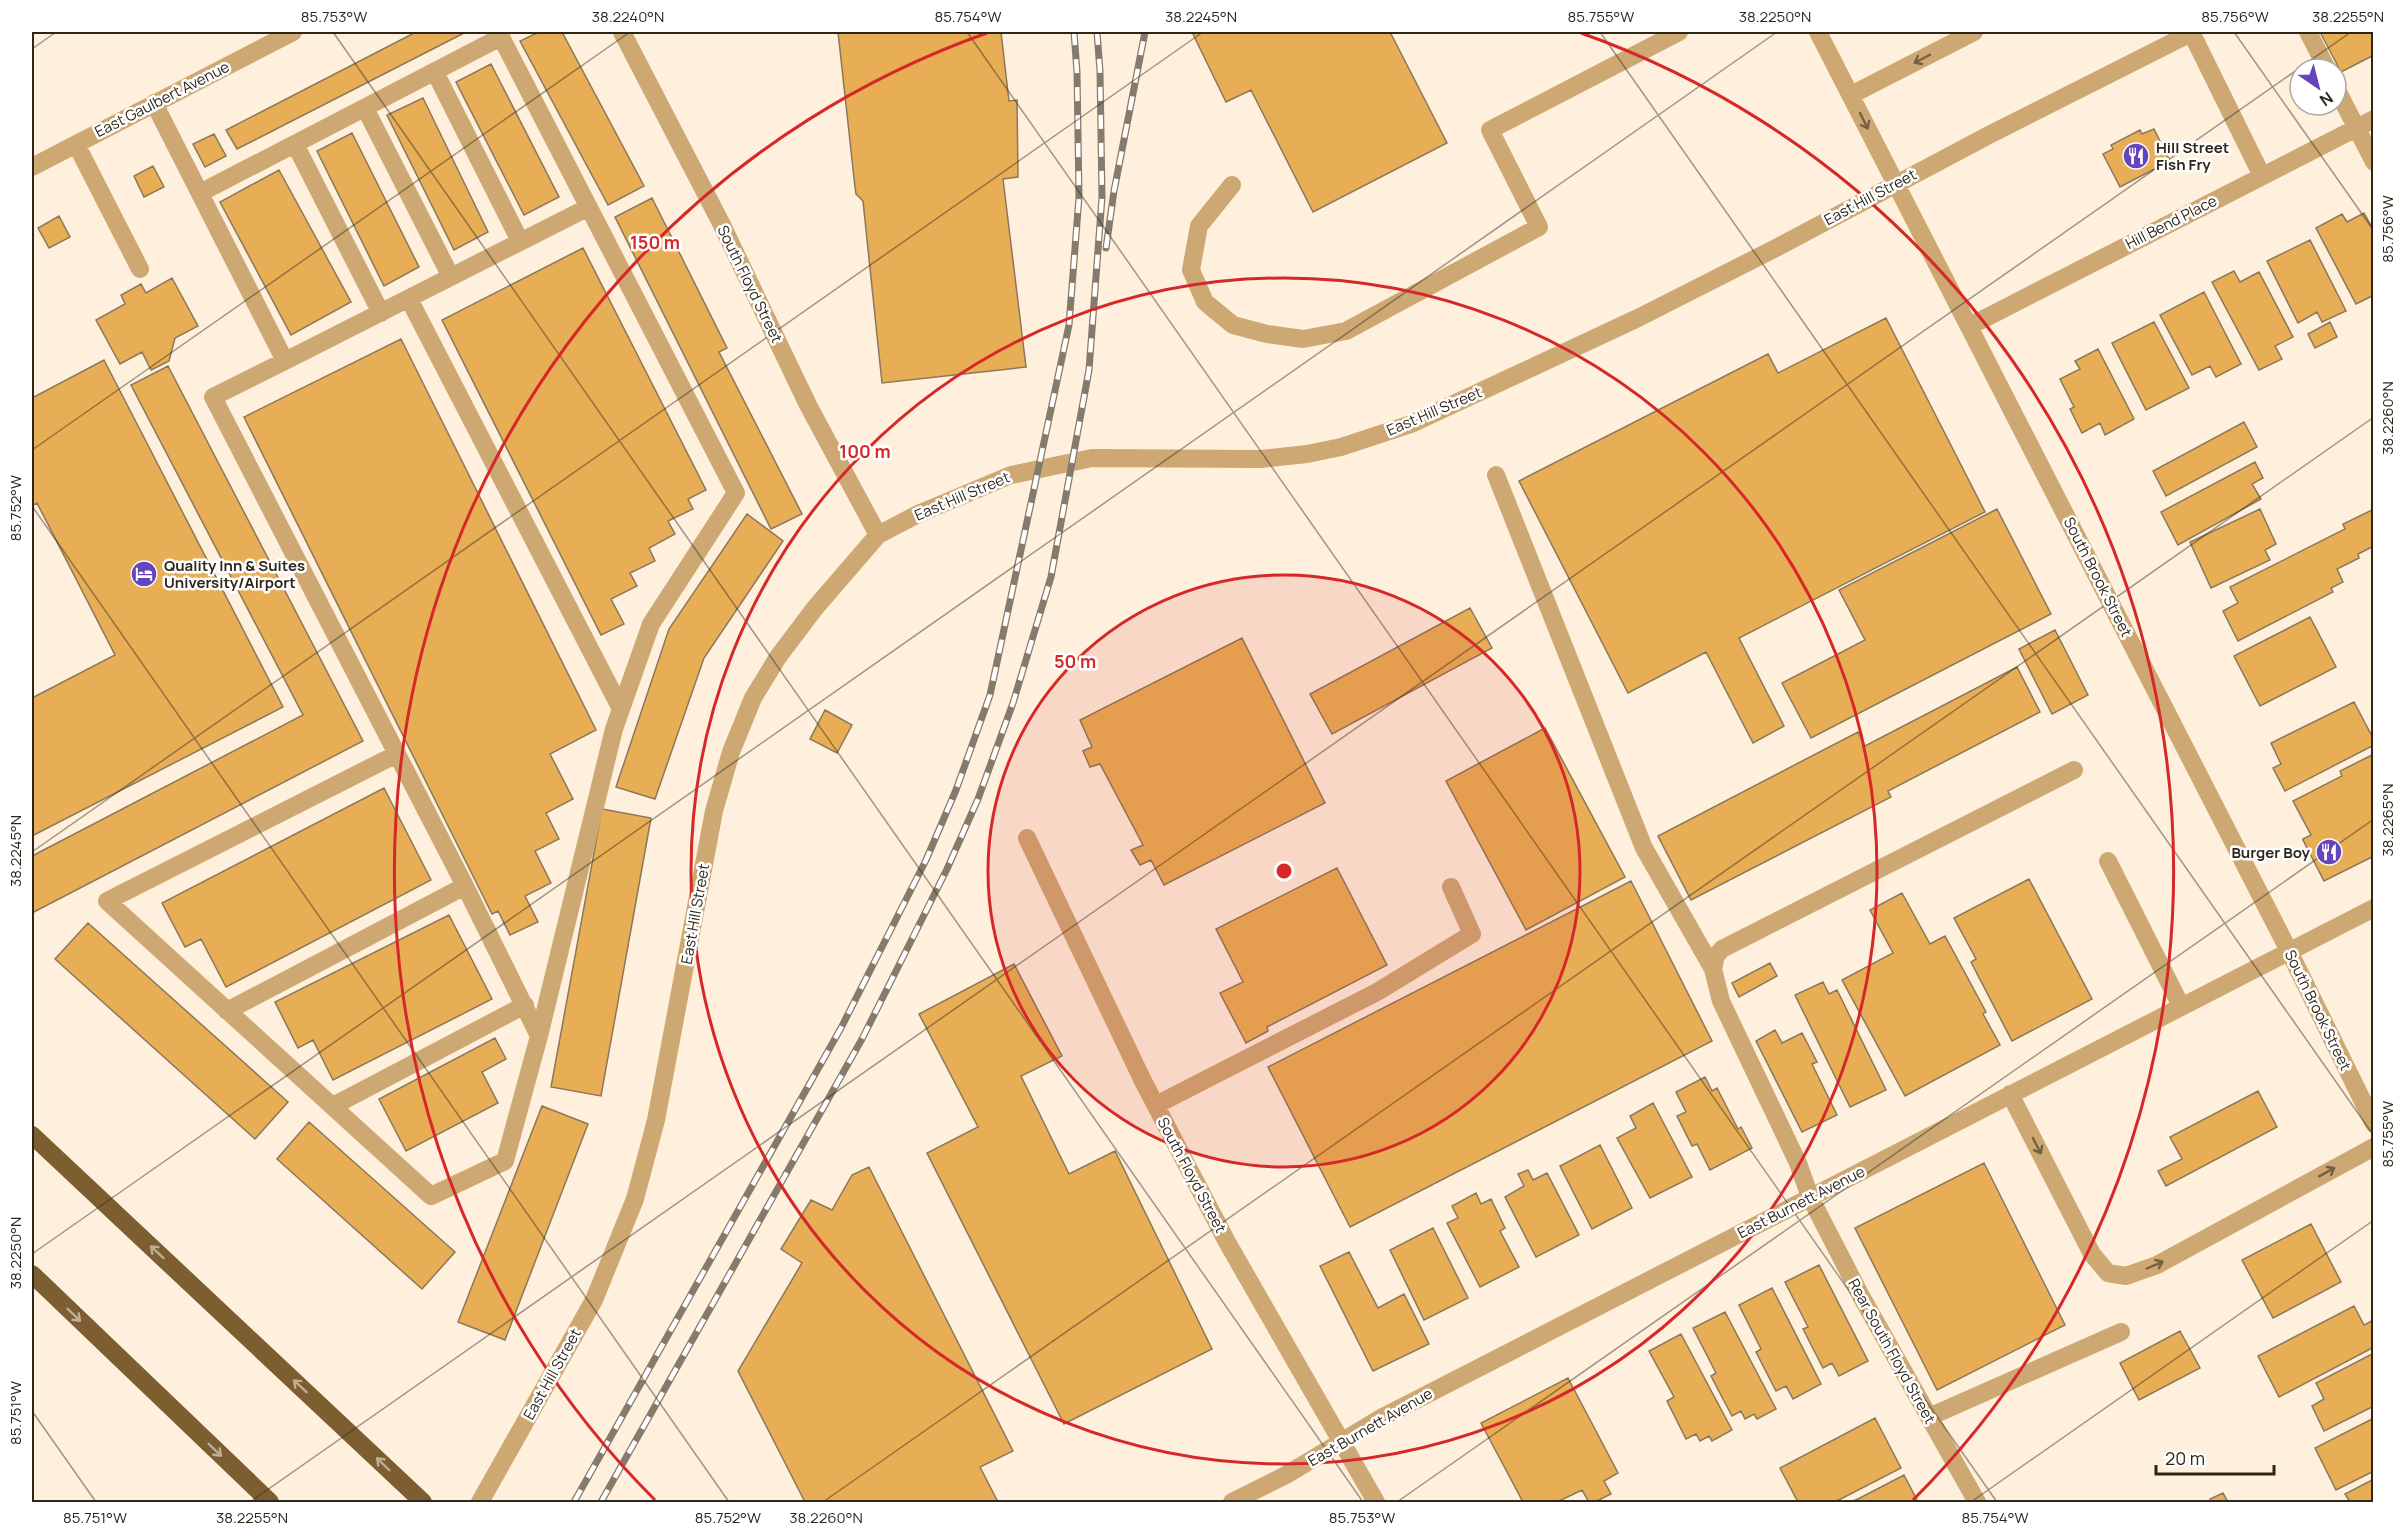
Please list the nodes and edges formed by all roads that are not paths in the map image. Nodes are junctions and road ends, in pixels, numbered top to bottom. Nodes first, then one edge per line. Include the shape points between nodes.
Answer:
1 (293, 32) edge
2 (622, 32) edge
3 (1679, 32) edge
4 (1818, 32) edge
5 (1974, 32) edge
6 (2192, 32) edge
7 (2308, 32) edge
8 (261, 39) edge
9 (2321, 57) edge
10 (435, 72) junction
11 (1851, 95) junction
12 (154, 103) junction
13 (365, 108) junction
14 (2348, 112) edge
15 (2373, 119) edge
16 (2356, 128) junction
17 (76, 144) junction
18 (295, 144) junction
19 (2373, 162) edge
20 (32, 167) edge
21 (2262, 176) junction
22 (1896, 183) junction
23 (1232, 185) dead end
24 (200, 193) junction
25 (588, 207) junction
26 (520, 242) junction
27 (140, 269) dead end
28 (451, 277) junction
29 (409, 299) junction
30 (381, 313) junction
31 (1970, 326) junction
32 (285, 361) junction
33 (1496, 475) dead end
34 (878, 536) junction
35 (621, 710) junction
36 (397, 754) junction
37 (2074, 770) dead end
38 (1027, 838) dead end
39 (2108, 861) dead end
40 (465, 886) junction
41 (1451, 887) dead end
42 (2373, 908) edge
43 (2289, 951) junction
44 (1713, 969) junction
45 (525, 1005) junction
46 (2181, 1006) junction
47 (227, 1011) junction
48 (539, 1036) junction
49 (2010, 1094) junction
50 (1156, 1105) junction
51 (333, 1106) junction
52 (2373, 1124) edge
53 (32, 1135) edge
54 (2373, 1147) edge
55 (1810, 1197) junction
56 (32, 1274) edge
57 (2121, 1332) dead end
58 (1929, 1417) junction
59 (1342, 1442) junction
60 (270, 1503) edge
61 (423, 1503) edge
62 (480, 1503) edge
63 (1232, 1503) edge
64 (1376, 1503) edge
65 (1977, 1503) edge

1 - 8 street, East Gaulbert Avenue
2 - 34 street, South Floyd Street via 721,223 808,405
3 - 23 street via 1490,130 1539,227 1346,331 1304,339 1267,334 1233,325 1205,302 1191,270 1199,226
4 - 11 street, South Brook Street
5 -> 11 street
6 - 21 street
6 - 22 street, East Hill Street
7 - 9 street
8 - 12 street, East Gaulbert Avenue
10 - 13 street
10 - 25 street via 501,37
10 - 26 street
11 -> 22 street, South Brook Street
12 - 17 street, East Gaulbert Avenue
12 - 24 street
13 - 18 street
13 - 28 street
14 - 16 street
15 - 16 street, Hill Bend Place
16 - 19 street
16 - 21 street, Hill Bend Place
17 - 20 street, East Gaulbert Avenue
17 - 27 street
18 - 24 street
18 - 30 street
21 - 31 street, Hill Bend Place
22 - 31 street, South Brook Street
22 - 34 street, East Hill Street via 1638,318 1411,424 1307,454 1260,459 1092,458 1011,475 918,514
24 - 32 street
25 - 26 street
25 - 35 street via 735,492 651,624
26 - 28 street
28 - 29 street
29 - 30 street
29 - 35 street
30 - 32 street
31 - 43 street, South Brook Street
32 - 36 street via 213,398
33 - 44 street, Rear South Floyd Street via 1644,848
34 - 62 street, East Hill Street via 777,657 753,698 731,752 714,812 663,1088 635,1199 594,1300
35 - 48 street
36 - 40 street
36 - 47 street via 107,901
37 - 44 street via 1722,949
38 - 50 street, South Floyd Street
39 - 46 street
40 - 45 street
40 - 47 street
41 - 50 street via 1472,934 1377,992
42 - 43 street, East Burnett Avenue
43 - 46 street, East Burnett Avenue
43 - 52 street, South Brook Street
44 - 55 street, Rear South Floyd Street via 1721,1001 1798,1163
45 - 48 street
45 - 51 street
46 - 49 street, East Burnett Avenue
47 - 51 street
48 - 51 street via 505,1161 431,1196
49 -> 54 street via 2092,1254 2108,1273 2126,1276 2157,1265
49 - 55 street, East Burnett Avenue
50 - 59 street, South Floyd Street via 1227,1242
61 -> 53 highway
55 - 58 street, Rear South Floyd Street
55 - 59 street, East Burnett Avenue via 1381,1418
56 -> 60 highway
57 - 58 street
58 - 65 street, Rear South Floyd Street
59 - 63 street, East Burnett Avenue
59 - 64 street, South Floyd Street

